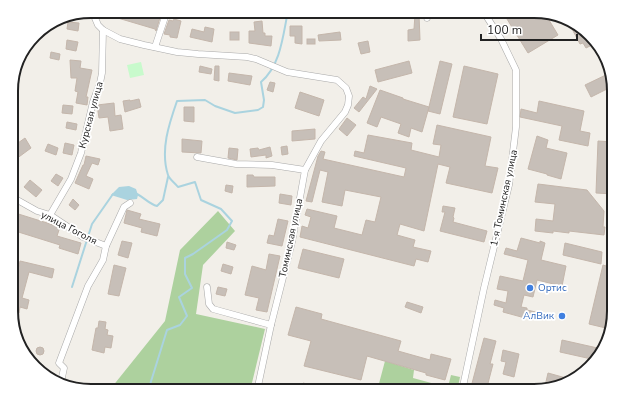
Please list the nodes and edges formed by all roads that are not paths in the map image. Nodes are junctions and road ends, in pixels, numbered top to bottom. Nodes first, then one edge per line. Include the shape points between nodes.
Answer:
1 (95, 18) edge
2 (165, 18) edge
3 (488, 18) edge
4 (103, 30) junction
5 (155, 47) junction
6 (197, 158) dead end
7 (305, 170) junction
8 (18, 200) edge
9 (130, 203) dead end
10 (50, 215) junction
11 (106, 246) junction
12 (206, 287) dead end
13 (271, 325) junction
14 (62, 377) edge
15 (258, 384) edge
16 (463, 384) edge

1 - 4 street
2 - 5 street
3 - 16 street, 1-я Томинская улица via 516,70 516,127 507,191
4 - 5 street via 120,39
4 - 10 street, Курская улица via 102,73 81,153 71,179
5 - 7 street, Томинская улица via 198,54 247,57 287,72 337,80 346,88 349,96 348,105 321,141
6 - 7 street
7 - 13 street, Томинская улица via 292,242
8 - 10 street, улица Гоголя
9 - 11 street via 124,207
10 - 11 street, улица Гоголя via 83,237
11 - 14 street via 103,260 88,286 60,363 64,368
12 - 13 street via 209,304 213,309
13 - 15 street, Томинская улица

